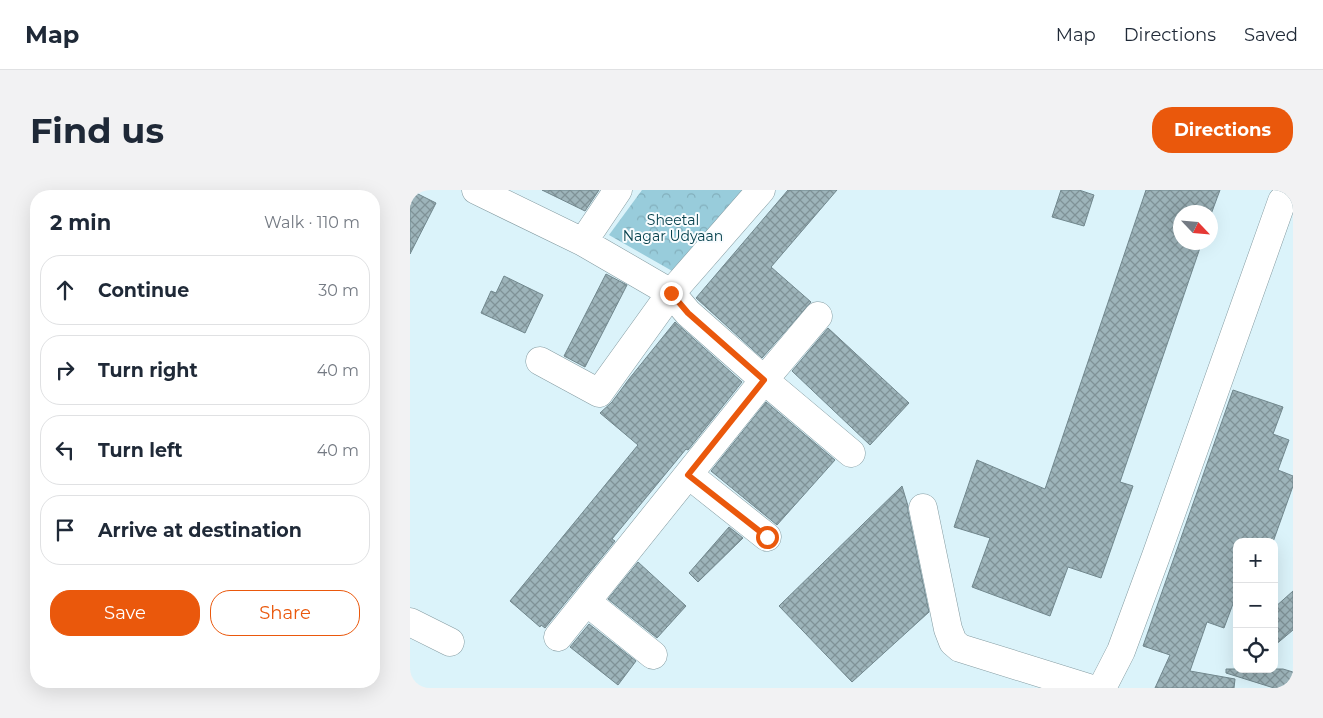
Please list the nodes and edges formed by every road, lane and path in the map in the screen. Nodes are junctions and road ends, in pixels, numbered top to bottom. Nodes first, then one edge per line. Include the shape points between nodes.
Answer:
1 (476, 190) edge
2 (618, 190) edge
3 (761, 190) edge
4 (1282, 201) dead end
5 (583, 242) junction
6 (671, 293) junction
7 (818, 316) dead end
8 (540, 361) dead end
9 (764, 380) junction
10 (851, 452) dead end
11 (688, 475) junction
12 (923, 508) dead end
13 (767, 537) dead end
14 (587, 602) junction
15 (410, 622) edge
16 (558, 637) dead end
17 (450, 642) dead end
18 (653, 655) dead end
19 (1089, 688) edge
20 (1102, 688) edge

1 - 5 street
2 - 5 street
3 - 6 street
4 - 20 street via 1150,573 1121,651
5 - 6 street
6 - 8 street via 598,394
6 - 9 street via 688,313
7 - 9 street
9 - 10 street
9 - 11 street
11 - 13 street
11 - 14 street
12 - 19 street via 953,642 960,648
14 - 16 street
14 - 18 street
15 - 17 street

